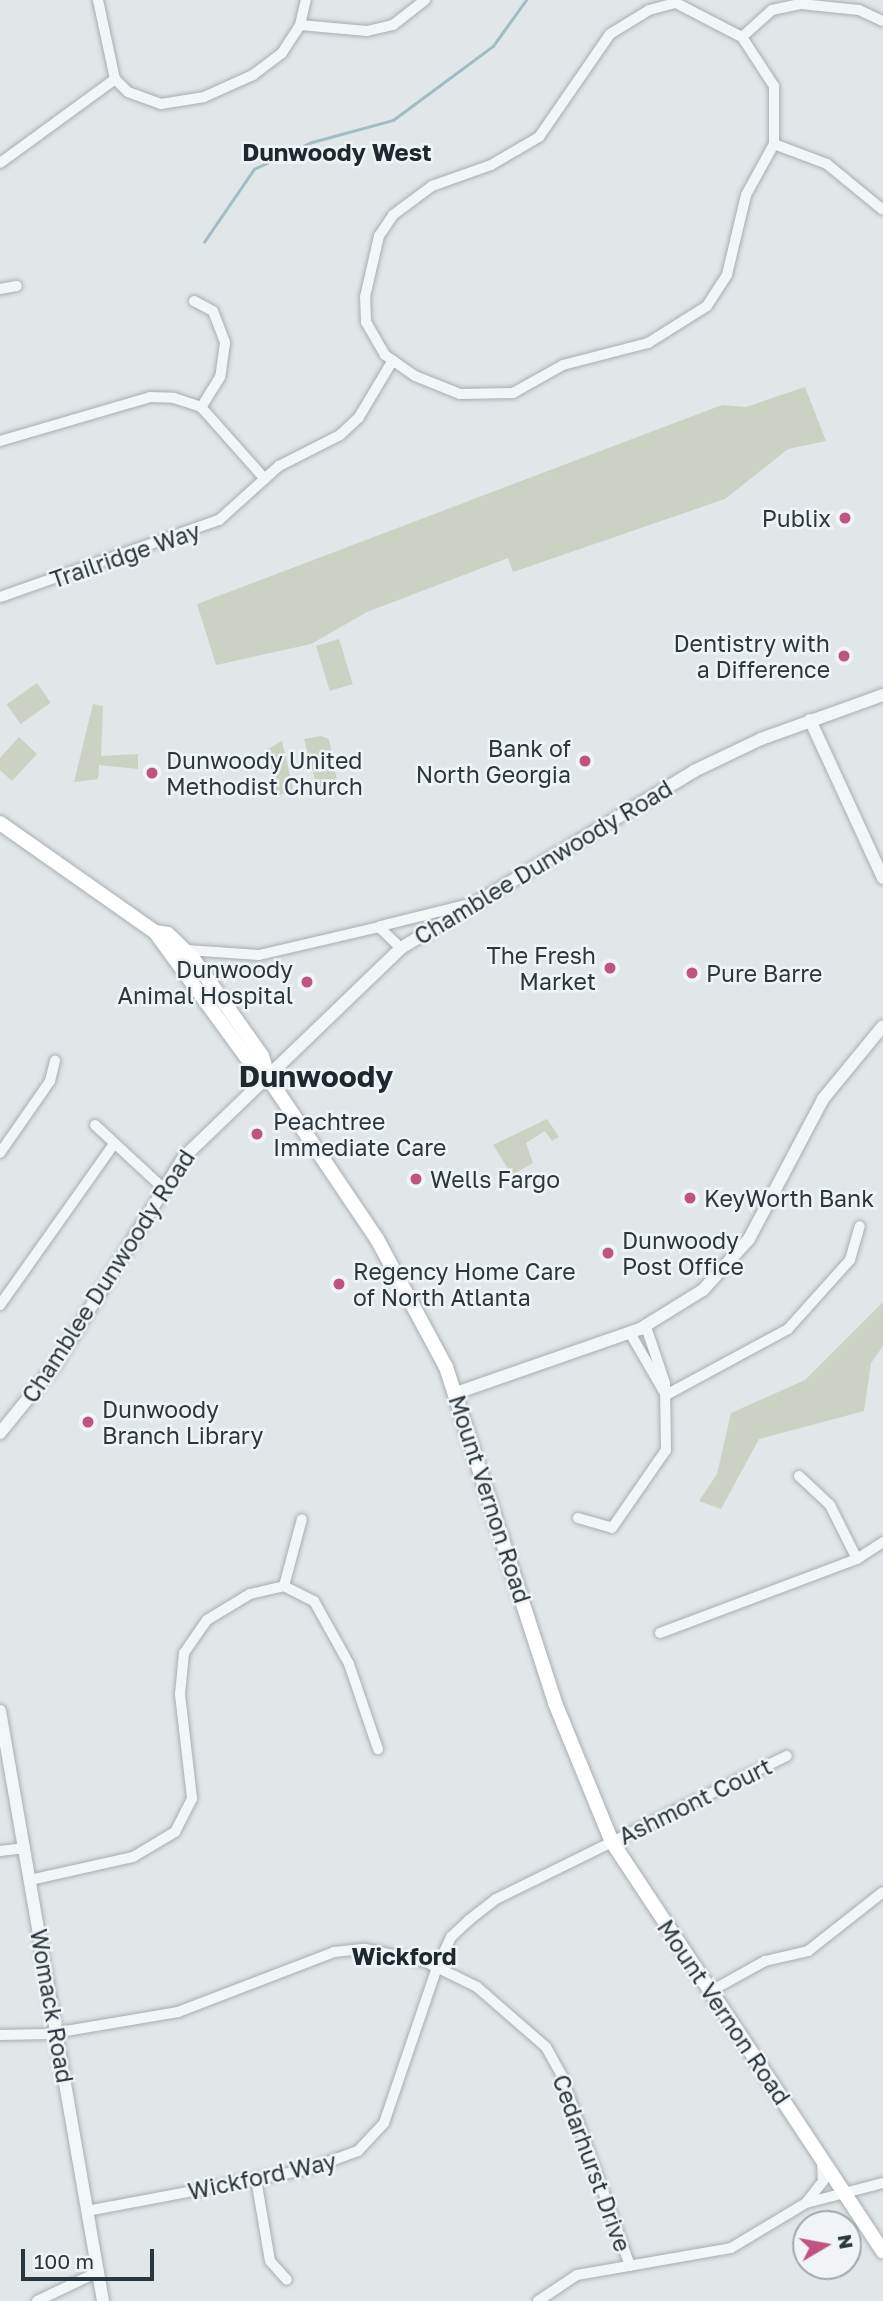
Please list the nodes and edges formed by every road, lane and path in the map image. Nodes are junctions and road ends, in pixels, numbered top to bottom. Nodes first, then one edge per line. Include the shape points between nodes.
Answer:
1 (99, 0) edge
2 (306, 0) edge
3 (425, 0) edge
4 (676, 1) edge
5 (883, 21) edge
6 (300, 25) junction
7 (742, 37) junction
8 (116, 79) junction
9 (774, 144) junction
10 (0, 163) edge
11 (883, 209) edge
12 (17, 286) dead end
13 (0, 289) edge
14 (194, 301) dead end
15 (393, 360) junction
16 (201, 408) junction
17 (0, 441) edge
18 (265, 479) junction
19 (0, 597) edge
20 (883, 695) edge
21 (810, 720) junction
22 (0, 823) edge
23 (883, 878) edge
24 (466, 905) junction
25 (379, 927) junction
26 (155, 932) junction
27 (401, 948) junction
28 (186, 950) junction
29 (215, 956) junction
30 (207, 977) junction
31 (883, 1026) edge
32 (55, 1061) dead end
33 (269, 1079) junction
34 (95, 1125) dead end
35 (112, 1147) junction
36 (0, 1153) edge
37 (162, 1187) junction
38 (860, 1226) dead end
39 (0, 1305) edge
40 (646, 1327) junction
41 (630, 1333) junction
42 (456, 1394) junction
43 (666, 1395) junction
44 (15, 1414) junction
45 (0, 1420) edge
46 (0, 1433) edge
47 (799, 1476) dead end
48 (578, 1518) dead end
49 (302, 1519) dead end
50 (883, 1542) edge
51 (857, 1559) junction
52 (284, 1586) junction
53 (660, 1633) dead end
54 (0, 1711) edge
55 (378, 1749) dead end
56 (788, 1756) dead end
57 (608, 1844) junction
58 (24, 1848) junction
59 (0, 1851) edge
60 (30, 1880) junction
61 (883, 1892) edge
62 (437, 1967) junction
63 (711, 1991) junction
64 (58, 2032) junction
65 (0, 2035) edge
66 (822, 2161) junction
67 (256, 2179) junction
68 (883, 2183) edge
69 (846, 2195) junction
70 (806, 2203) junction
71 (87, 2211) junction
72 (883, 2251) edge
73 (630, 2266) junction
74 (98, 2272) junction
75 (287, 2280) dead end
76 (37, 2301) edge
77 (103, 2301) edge
78 (538, 2301) edge

1 - 8 street
2 - 6 street
3 - 6 street via 393,25 367,31
4 - 7 street
4 - 15 street via 649,10 610,34 539,138 491,165 432,187 393,215 379,236 365,297 366,322
5 - 7 street via 859,10 801,5 772,10
6 - 8 street via 282,53 253,75 204,97 177,104 144,101
7 - 9 street via 774,86
8 - 10 street
9 - 11 street via 827,164
9 - 15 street via 746,195 727,275 707,306 672,331 563,365 513,393 488,397 442,388
12 - 13 street
14 - 16 street via 213,311 225,343 220,377
15 - 18 street, Trailridge Way via 340,435
16 - 17 street via 150,397
16 - 18 street
18 - 19 street, Trailridge Way via 238,507 198,531
20 - 21 street, Chamblee Dunwoody Road
21 - 23 street
21 - 24 street, Chamblee Dunwoody Road via 694,771
22 - 26 main road, Mount Vernon Road
24 - 25 street
24 - 27 street, Chamblee Dunwoody Road
25 - 27 street
25 - 29 street via 270,953
26 - 28 main road via 168,934
26 - 33 main road, Mount Vernon Road via 254,1068
27 - 33 street, Chamblee Dunwoody Road
28 - 29 street
28 - 30 main road
29 - 30 street
30 - 33 main road via 262,1056
31 - 40 street via 823,1099 738,1253 703,1290
32 - 36 street via 50,1081
33 - 37 street, Chamblee Dunwoody Road via 202,1135
33 - 42 main road, Mount Vernon Road via 401,1279
34 - 35 street
35 - 37 street
35 - 39 street
37 - 44 street, Chamblee Dunwoody Road via 85,1320
38 - 43 street via 850,1259 788,1329
40 - 41 street
40 - 43 street
41 - 42 street
41 - 43 street
42 - 57 main road, Mount Vernon Road via 555,1703
43 - 48 street via 666,1450 630,1510 612,1528
44 - 45 street
44 - 46 street, Chamblee Dunwoody Road
47 - 51 street via 830,1505
49 - 52 street
50 - 51 street
51 - 53 street
52 - 55 street via 314,1601 327,1620
52 - 60 street via 229,1605 207,1620 184,1653 180,1694 192,1798 175,1832 133,1857
54 - 58 street, Womack Road
56 - 57 street, Ashmont Court
57 - 62 street, Wickford Way via 496,1899 451,1937
57 - 63 main road, Mount Vernon Road
58 - 59 street
58 - 60 street, Womack Road
60 - 64 street, Womack Road
61 - 63 street via 817,1946 765,1961
62 - 64 street, Cedarhurst Drive via 383,1951 334,1952 178,2012
62 - 67 street, Wickford Way via 384,2123 338,2161
62 - 73 street, Cedarhurst Drive via 513,2013 546,2048 561,2074
63 - 66 main road, Mount Vernon Road
64 - 65 street, Cedarhurst Drive
64 - 71 street, Womack Road
66 - 69 main road, Mount Vernon Road
66 - 70 street via 823,2181
67 - 71 street, Wickford Way
67 - 75 street via 270,2261
68 - 69 street
69 - 70 street
69 - 72 main road, Mount Vernon Road
70 - 73 street via 732,2248
71 - 74 street, Womack Road
73 - 78 street via 577,2274
74 - 76 street
74 - 77 street, Womack Road

